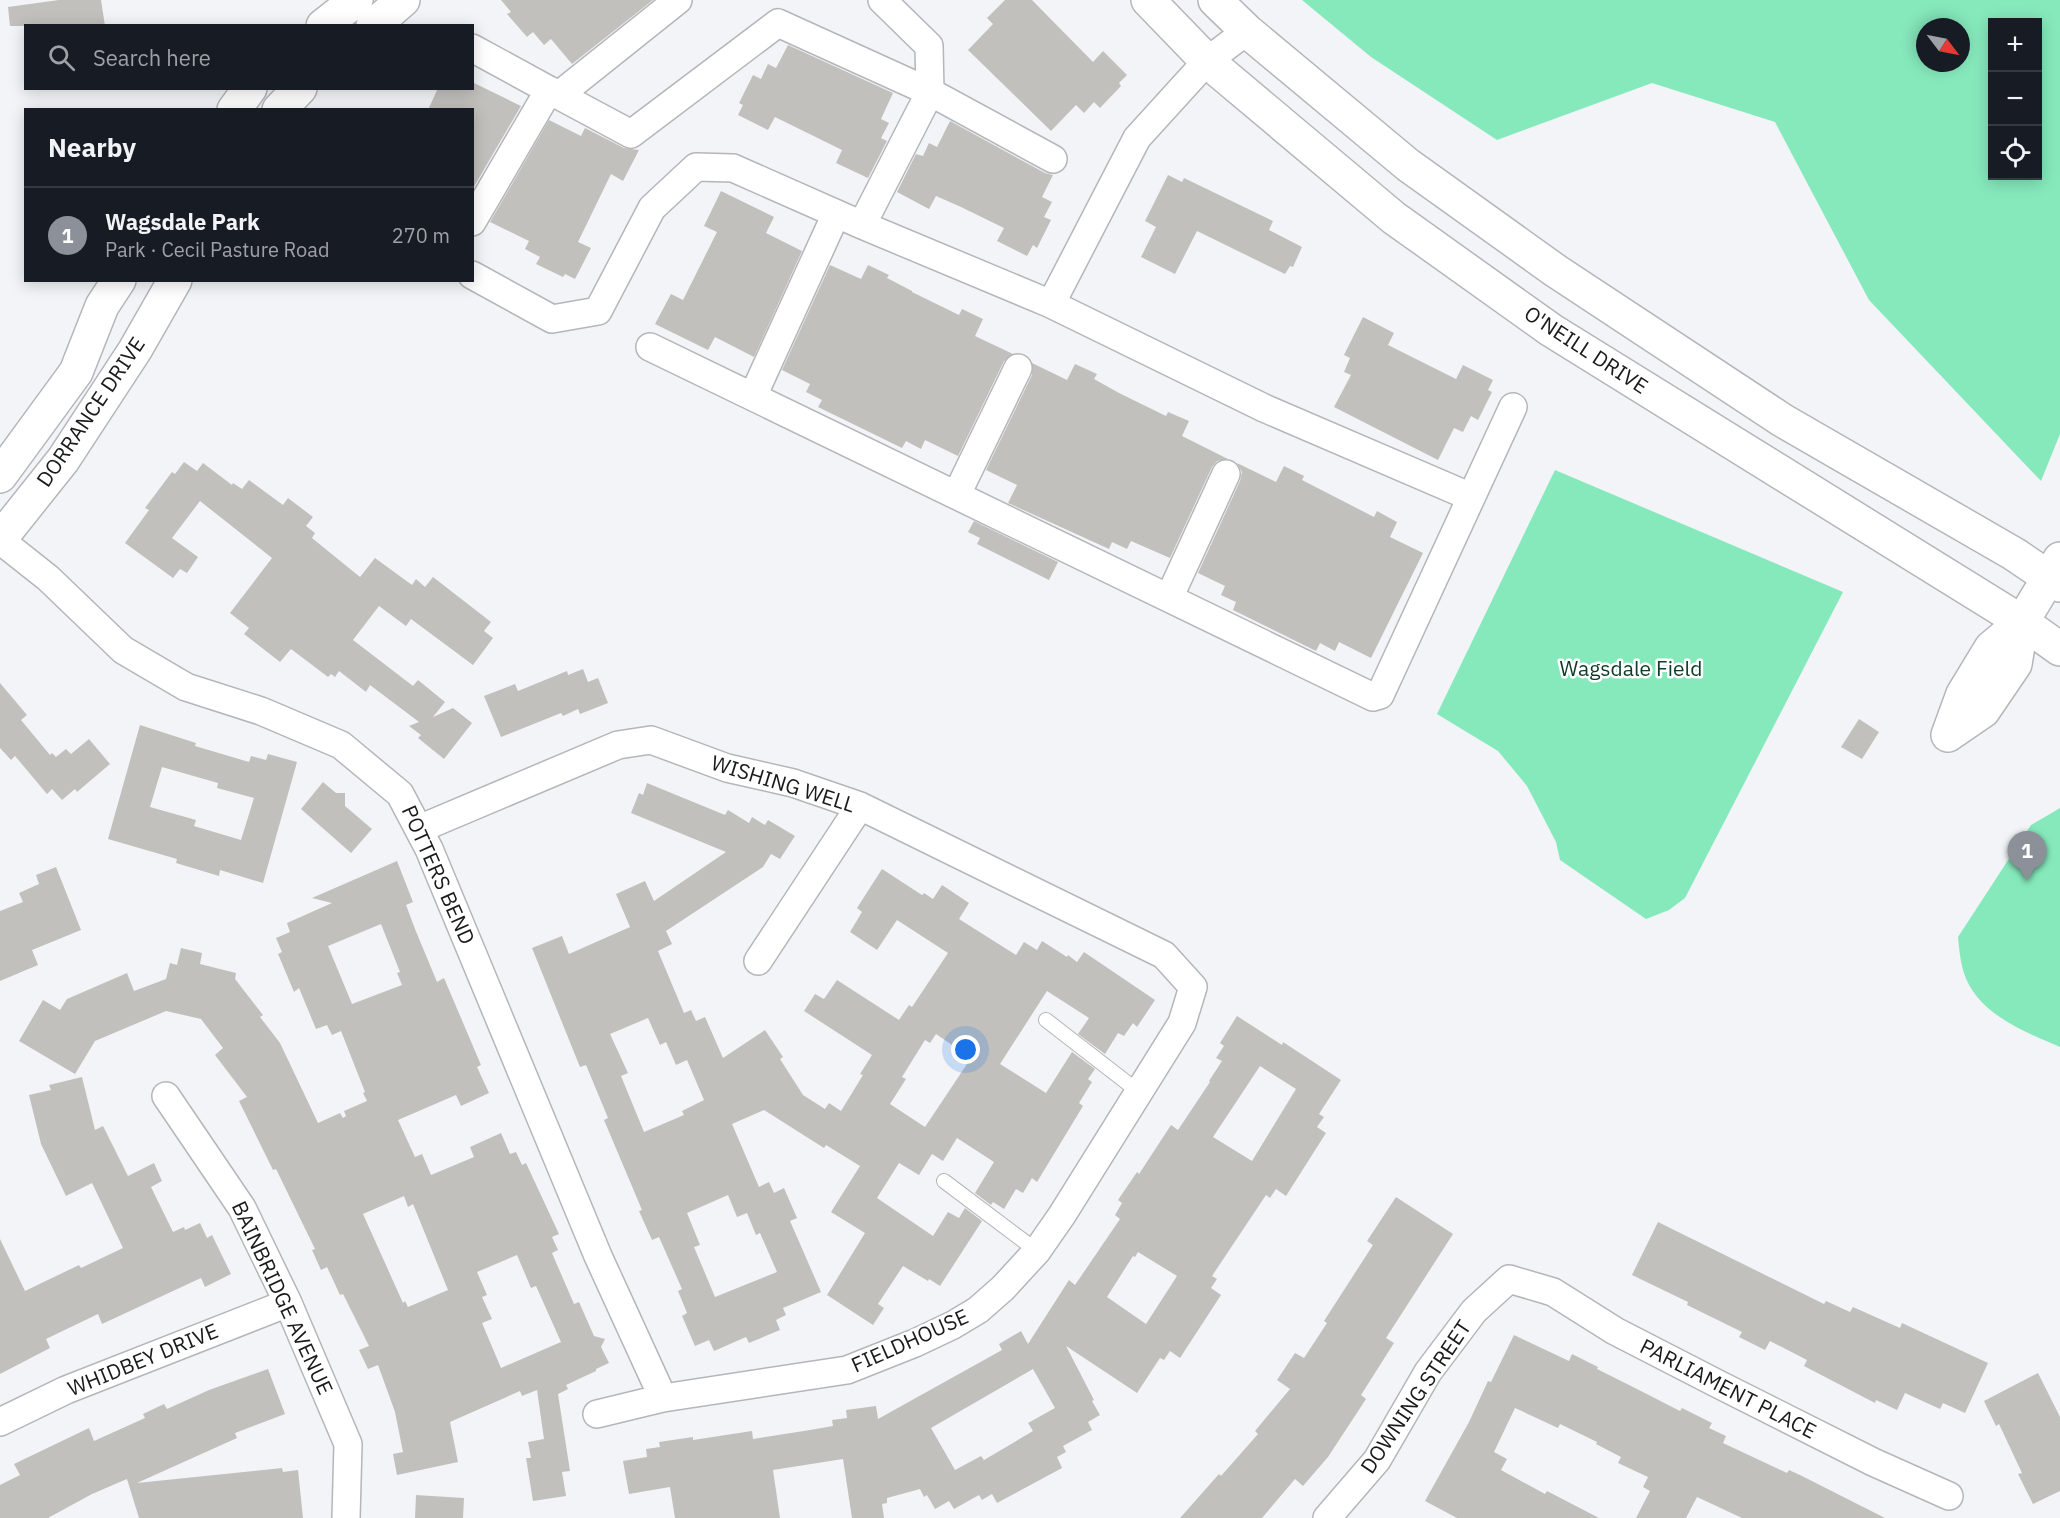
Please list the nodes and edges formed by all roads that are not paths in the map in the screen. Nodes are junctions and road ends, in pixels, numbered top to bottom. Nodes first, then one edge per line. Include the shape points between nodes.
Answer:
1 (356, 0) edge
2 (403, 0) edge
3 (678, 0) edge
4 (882, 0) edge
5 (1148, 0) edge
6 (1215, 0) edge
7 (326, 24) edge
8 (375, 24) edge
9 (1247, 31) junction
10 (474, 49) edge
11 (1207, 61) junction
12 (249, 90) edge
13 (298, 90) edge
14 (930, 92) junction
15 (554, 93) junction
16 (235, 108) edge
17 (281, 108) edge
18 (1053, 159) dead end
19 (836, 214) junction
20 (474, 219) edge
21 (862, 225) junction
22 (474, 276) edge
23 (118, 282) edge
24 (174, 282) edge
25 (1051, 304) junction
26 (650, 347) dead end
27 (1018, 368) dead end
28 (753, 396) junction
29 (1513, 407) dead end
30 (1226, 474) dead end
31 (0, 476) edge
32 (957, 494) junction
33 (1471, 497) junction
34 (0, 540) edge
35 (2056, 574) edge
36 (1169, 598) junction
37 (2022, 621) junction
38 (2060, 649) edge
39 (860, 807) junction
40 (419, 829) junction
41 (758, 961) dead end
42 (1193, 987) joint
43 (1046, 1020) dead end
44 (1140, 1092) junction
45 (166, 1096) dead end
46 (944, 1181) dead end
47 (1037, 1251) junction
48 (1509, 1279) joint
49 (288, 1303) junction
50 (663, 1398) junction
51 (597, 1414) dead end
52 (0, 1422) edge
53 (1949, 1496) dead end
54 (1342, 1513) edge
55 (346, 1518) edge

1 - 7 main road
2 - 8 main road
3 - 15 street
4 - 14 street via 929,46
5 - 11 main road, O'NEILL DRIVE
6 - 9 main road
9 - 11 street
9 - 35 main road via 1408,165 1556,271 1782,420 2014,554
10 - 15 street
11 - 25 street via 1137,138
11 - 37 main road, O'NEILL DRIVE via 1394,218 1551,330
12 - 16 main road
13 - 17 main road
14 - 15 street via 778,23 631,134
14 - 18 street
14 - 21 street
15 - 20 street
19 - 21 street
19 - 22 street via 733,168 696,167 652,208 598,311 552,319
19 - 28 street
21 - 25 street
23 - 31 main road, DORRANCE DRIVE via 102,306 76,372
24 - 34 main road, DORRANCE DRIVE via 63,460
25 - 33 street via 1264,408
26 - 28 street
27 - 32 street
28 - 32 street
29 - 33 street
30 - 36 street
32 - 36 street
33 - 36 street via 1377,697
34 - 40 street, POTTERS BEND via 48,578 123,650 186,687 261,711 341,745 400,794
35 - 37 main road
37 - 38 main road, O'NEILL DRIVE
39 - 40 street, WISHING WELL via 793,783 727,768 651,740 618,745
39 - 41 street
39 - 42 street, WISHING WELL via 1164,955
40 - 50 street, POTTERS BEND via 598,1256
42 - 44 street, FIELDHOUSE via 1182,1023
43 - 44 lane
44 - 47 street, FIELDHOUSE
45 - 49 street, BAINBRIDGE AVENUE via 243,1208
46 - 47 lane
47 - 50 street, FIELDHOUSE via 978,1310 877,1360 836,1372
48 - 53 street, PARLIAMENT PLACE via 1553,1292 1615,1331
48 - 54 street, DOWNING STREET via 1474,1311 1428,1372
49 - 52 street, WHIDBEY DRIVE via 66,1390
49 - 55 street, BAINBRIDGE AVENUE via 348,1444
50 - 51 street, FIELDHOUSE

